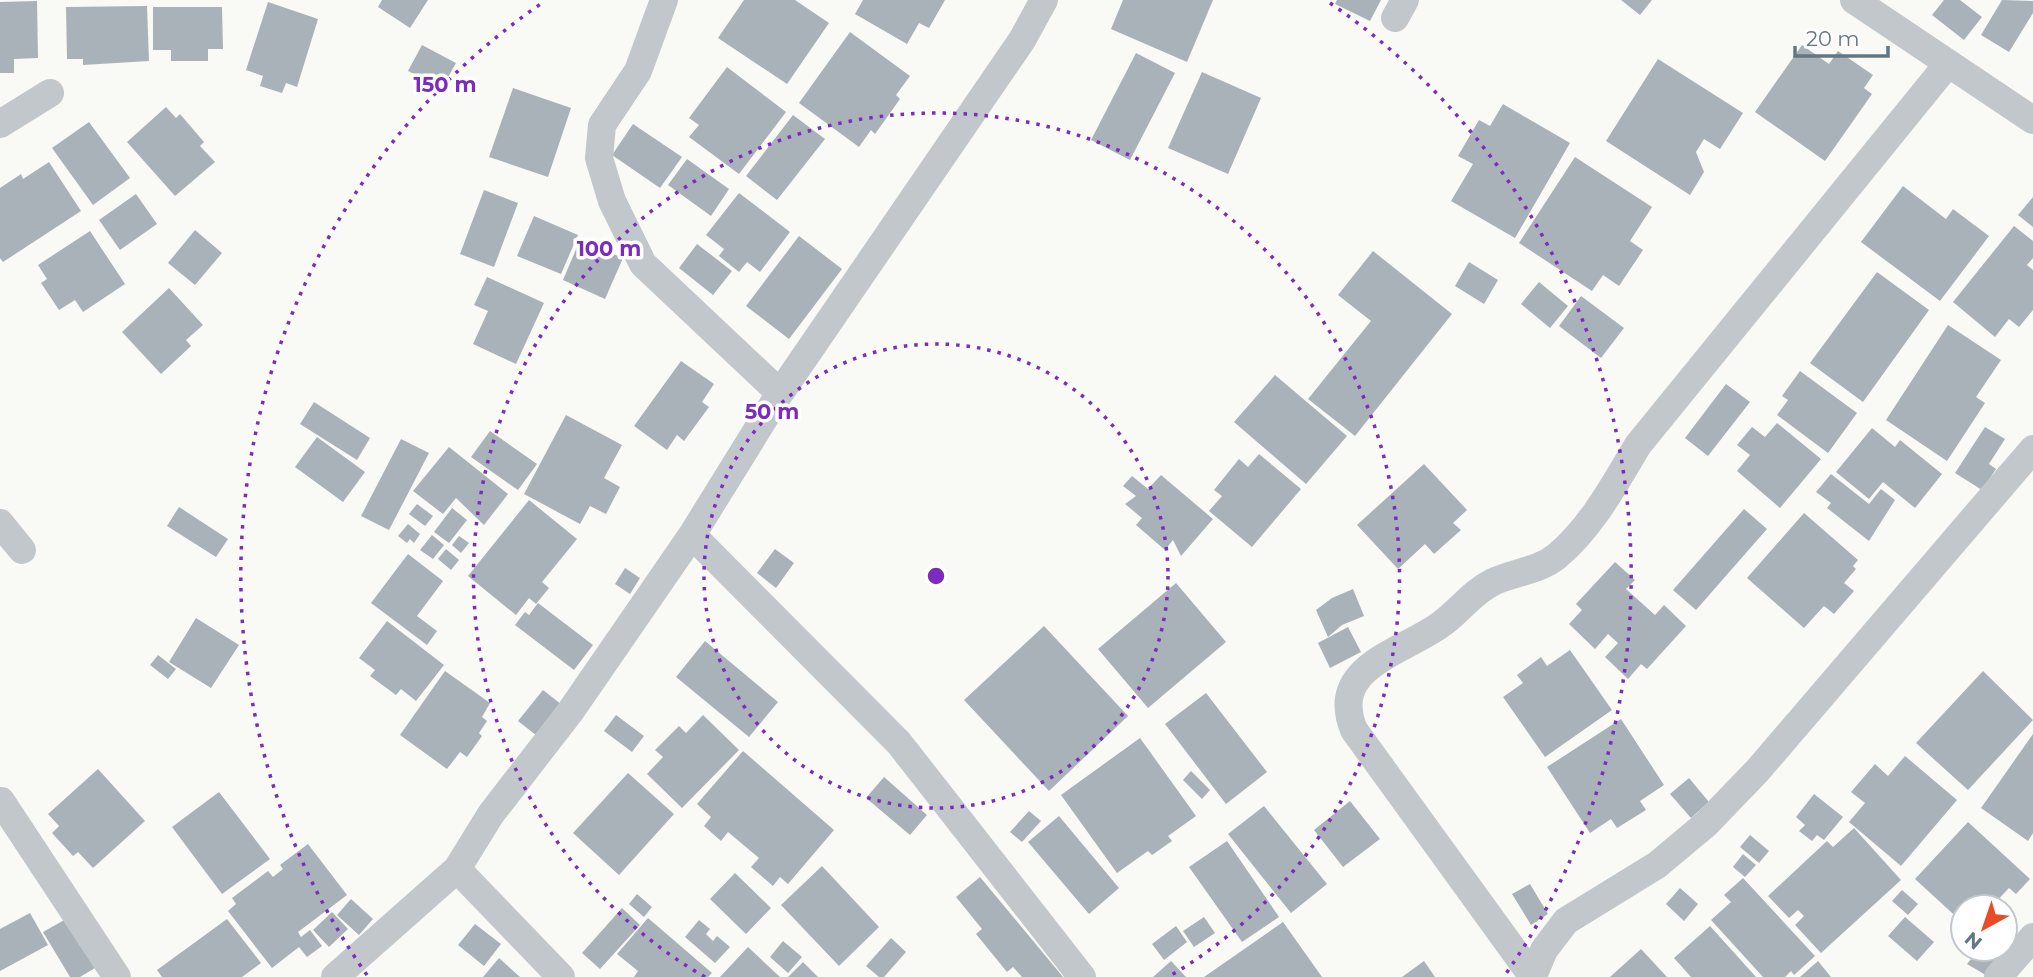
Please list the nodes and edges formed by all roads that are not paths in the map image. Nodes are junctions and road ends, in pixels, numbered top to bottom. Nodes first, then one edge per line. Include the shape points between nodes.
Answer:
1 (664, 0) edge
2 (1044, 0) edge
3 (1854, 0) edge
4 (1947, 65) junction
5 (50, 93) dead end
6 (2033, 120) edge
7 (0, 124) edge
8 (780, 393) junction
9 (2033, 449) edge
10 (0, 523) edge
11 (692, 535) junction
12 (22, 550) dead end
13 (1, 801) edge
14 (457, 869) junction
15 (2033, 937) edge
16 (114, 976) edge
17 (1533, 976) edge
18 (335, 977) edge
19 (561, 977) edge
20 (1082, 977) edge
21 (1998, 977) edge

1 - 8 street via 638,71 601,125 602,169 626,234 643,264
2 - 8 street via 1022,40
3 - 4 street
4 - 6 street
4 - 17 street via 1638,445 1600,508 1557,556 1474,592 1442,625 1373,664 1355,680 1347,698 1354,730
5 - 7 street
8 - 11 street
9 - 17 street via 1758,770 1706,824 1657,865 1566,921 1544,950
10 - 12 street
11 - 14 street via 570,712 491,814
11 - 20 street via 899,743
13 - 16 street
14 - 18 street
14 - 19 street
15 - 21 street

